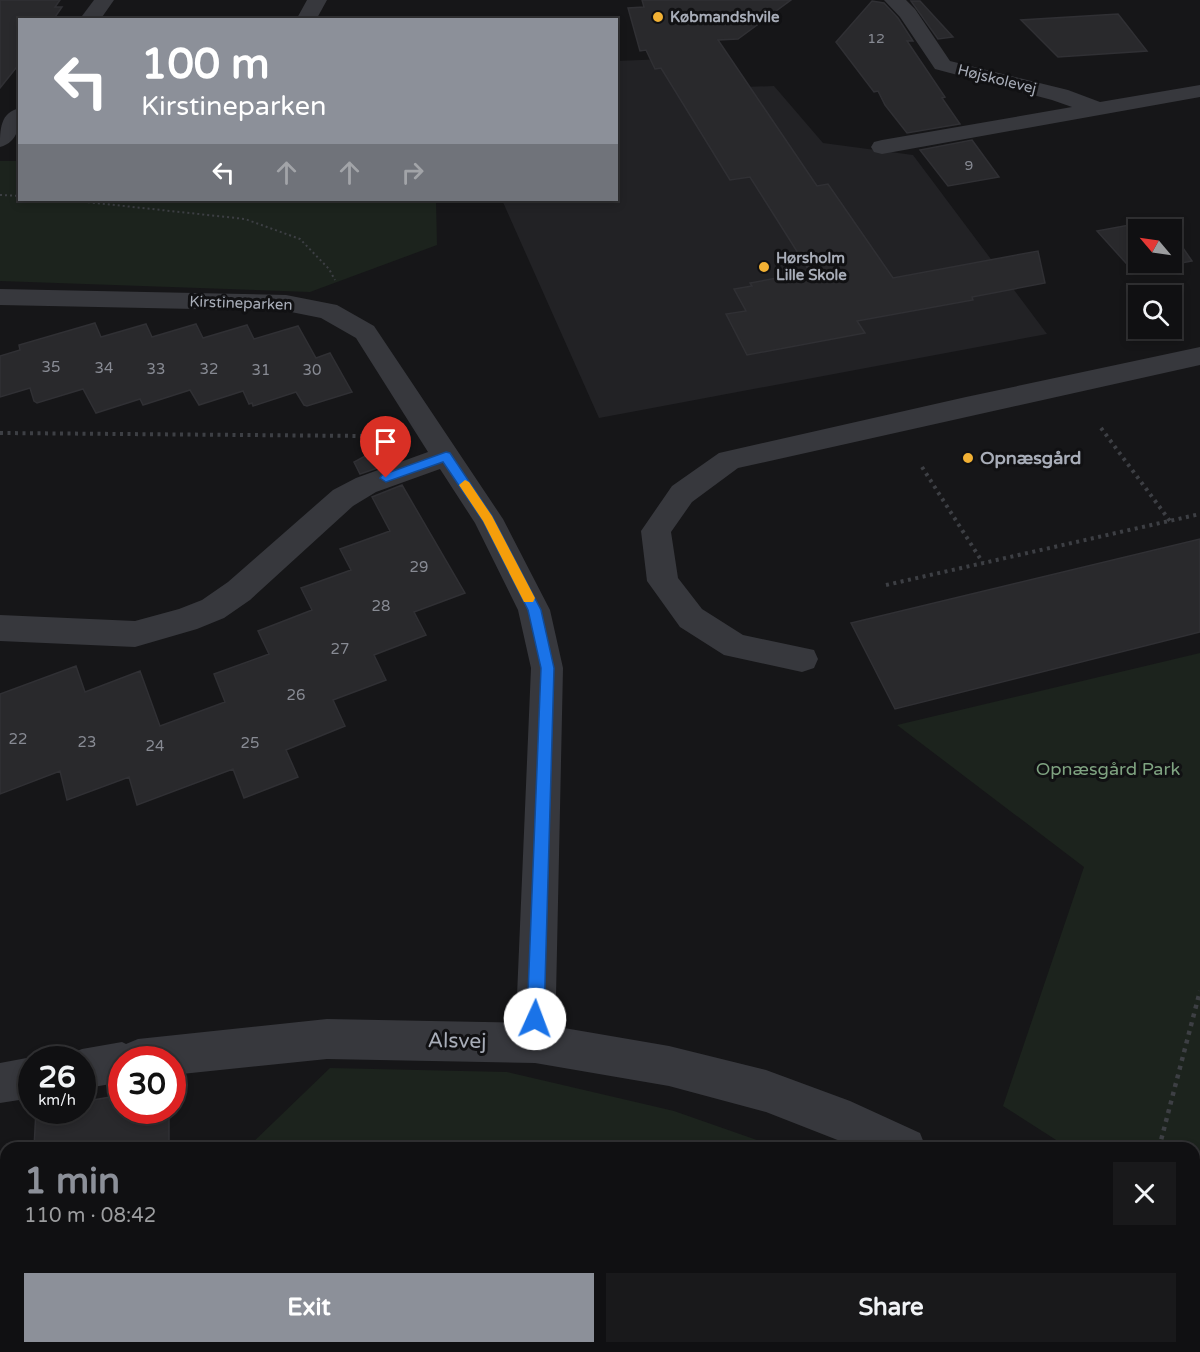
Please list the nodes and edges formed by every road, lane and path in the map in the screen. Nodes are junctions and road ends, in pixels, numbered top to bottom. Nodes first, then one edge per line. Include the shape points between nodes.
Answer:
1 (104, 0) edge
2 (317, 0) edge
3 (894, 0) edge
4 (90, 18) edge
5 (307, 18) edge
6 (1200, 91) edge
7 (1096, 108) junction
8 (18, 117) edge
9 (0, 140) edge
10 (882, 147) dead end
11 (0, 195) edge
12 (18, 196) edge
13 (77, 201) edge
14 (0, 297) edge
15 (365, 333) junction
16 (1200, 356) edge
17 (1101, 428) dead end
18 (0, 433) edge
19 (364, 436) dead end
20 (446, 456) junction
21 (922, 466) dead end
22 (1200, 514) edge
23 (1170, 520) junction
24 (983, 563) junction
25 (886, 585) dead end
26 (0, 628) edge
27 (802, 659) dead end
28 (1200, 991) edge
29 (534, 1043) junction
30 (186, 1054) edge
31 (18, 1080) edge
32 (0, 1083) edge
33 (892, 1142) edge
34 (1161, 1142) edge

1 - 4 street
2 - 5 street
3 - 7 street, Højskolevej via 908,13 942,65
6 - 7 street, Højskolevej
7 - 10 street, Højskolevej
8 - 9 street
11 - 12 path
13 - 15 path via 246,219 300,238 329,269
14 - 15 street, Kirstineparken via 286,303 328,311
15 - 20 street, Kirstineparken
16 - 27 street via 729,460 682,494 656,531 663,581 691,618 735,646
17 - 23 path
18 - 19 path
20 - 26 street via 366,485 343,498 239,591 213,609 186,620 135,634
20 - 29 street, Kirstineparken via 488,519 534,610 547,668
21 - 24 path
22 - 23 path
23 - 24 path
24 - 25 path
28 - 34 path
29 - 30 street, Alsvej via 327,1039
29 - 33 street, Alsvej via 669,1065 766,1091
31 - 32 street

